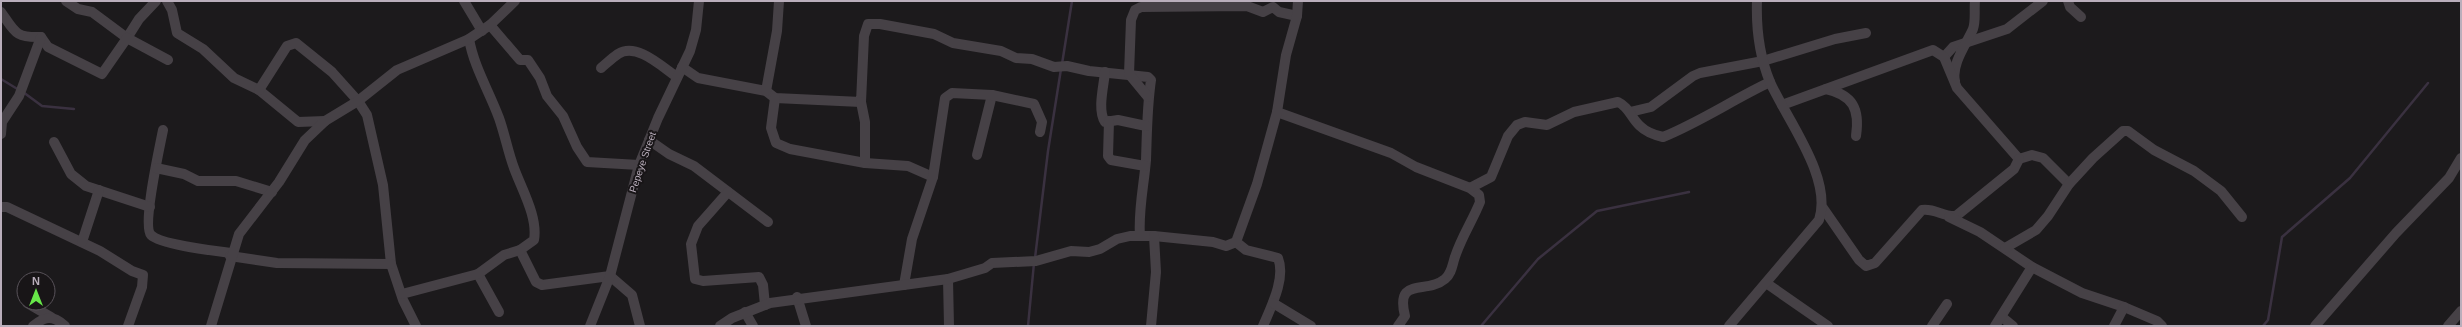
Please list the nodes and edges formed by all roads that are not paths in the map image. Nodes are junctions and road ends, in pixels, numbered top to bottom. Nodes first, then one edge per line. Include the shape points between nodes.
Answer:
1 (66, 1) edge
2 (156, 1) edge
3 (167, 1) edge
4 (464, 1) edge
5 (515, 1) edge
6 (699, 1) edge
7 (779, 1) edge
8 (1298, 1) edge
9 (1757, 1) edge
10 (1975, 1) edge
11 (2043, 1) edge
12 (2068, 1) edge
13 (1, 12) edge
14 (1297, 16) junction
15 (2081, 17) dead end
16 (486, 28) junction
17 (1866, 33) dead end
18 (41, 37) junction
19 (127, 38) junction
20 (469, 39) junction
21 (1964, 42) junction
22 (1944, 57) junction
23 (168, 60) dead end
24 (1763, 61) junction
25 (682, 67) junction
26 (601, 68) dead end
27 (1105, 72) junction
28 (1129, 74) junction
29 (677, 77) junction
30 (1770, 82) junction
31 (1957, 88) junction
32 (1826, 89) junction
33 (259, 90) junction
34 (766, 91) junction
35 (992, 96) junction
36 (1148, 97) junction
37 (775, 98) junction
38 (358, 101) junction
39 (860, 102) junction
40 (1782, 106) junction
41 (1277, 112) junction
42 (1630, 112) junction
43 (325, 121) junction
44 (1109, 121) junction
45 (1146, 126) junction
46 (163, 130) dead end
47 (1040, 132) dead end
48 (1, 134) edge
49 (1856, 136) dead end
50 (649, 140) junction
51 (54, 142) dead end
52 (977, 156) dead end
53 (2461, 158) edge
54 (2019, 159) junction
55 (865, 163) junction
56 (640, 165) junction
57 (1145, 166) junction
58 (156, 168) junction
59 (933, 177) junction
60 (2069, 184) junction
61 (1470, 188) junction
62 (99, 190) junction
63 (272, 192) junction
64 (728, 192) junction
65 (1, 207) edge
66 (150, 207) junction
67 (1823, 208) junction
68 (1949, 217) junction
69 (2242, 217) dead end
70 (1819, 220) junction
71 (768, 222) dead end
72 (1834, 224) junction
73 (1140, 236) junction
74 (1154, 236) junction
75 (82, 242) junction
76 (1236, 242) junction
77 (2005, 248) junction
78 (520, 250) junction
79 (231, 255) junction
80 (391, 264) junction
81 (2032, 268) junction
82 (478, 274) junction
83 (610, 276) junction
84 (948, 279) junction
85 (1766, 283) junction
86 (904, 284) junction
87 (402, 294) junction
88 (797, 298) junction
89 (1272, 303) junction
90 (1947, 304) dead end
91 (765, 305) junction
92 (2124, 307) junction
93 (41, 311) edge
94 (2461, 311) edge
95 (499, 312) dead end
96 (745, 312) junction
97 (51, 317) junction
98 (2002, 317) junction
99 (33, 326) edge
100 (65, 326) edge
101 (128, 326) edge
102 (211, 326) edge
103 (416, 326) edge
104 (590, 326) edge
105 (640, 326) edge
106 (720, 326) edge
107 (753, 326) edge
108 (806, 326) edge
109 (949, 326) edge
110 (1151, 326) edge
111 (1263, 326) edge
112 (1311, 326) edge
113 (1398, 326) edge
114 (1729, 326) edge
115 (1828, 326) edge
116 (1932, 326) edge
117 (1996, 326) edge
118 (2013, 326) edge
119 (2114, 326) edge
120 (2162, 326) edge
121 (2315, 326) edge
122 (2448, 326) edge

1 - 19 street via 78,9 92,12
2 - 19 street via 139,19
3 - 33 street via 172,10 177,33 203,49 234,78
4 - 16 street
5 - 16 street
6 - 25 street, Pepeye Street via 694,37
7 - 34 street via 777,31
8 - 14 street
9 - 24 street via 1756,34
10 - 21 street via 1973,28
11 - 21 street via 2007,29
12 - 15 street via 2070,7
13 - 18 street via 14,31 24,38
14 - 28 street via 1279,12 1273,7 1263,12 1247,6 1141,7 1135,10 1131,20
14 - 41 street via 1286,55
16 - 20 street
16 - 56 street via 520,60 528,60 540,78 547,96 563,116 587,162
17 - 24 street via 1835,39
18 - 19 street via 48,47 102,74
18 - 48 street via 19,96 2,122
19 - 23 street
20 - 38 street via 397,70
20 - 78 street via 472,56 499,119 535,231 534,240
21 - 22 street via 1953,47
21 - 31 street via 1954,77
22 - 31 street
22 - 32 street via 1933,50 1925,51
24 - 30 street
24 - 42 street via 1693,76 1651,107
25 - 29 street, Pepeye Street
25 - 34 street via 698,78
26 - 29 street via 619,53 633,51 643,54
27 - 28 street
27 - 39 street via 1067,66 1054,67 1032,59 1016,58 1001,51 953,43 934,34 868,24 864,36
27 - 44 street via 1102,117 1105,122
28 - 36 street
28 - 36 street via 1150,78
29 - 50 street, Pepeye Street
30 - 40 street
30 - 42 street via 1663,137 1649,133 1639,125
31 - 54 street
32 - 40 street
32 - 49 street via 1841,92 1850,99 1858,123
33 - 38 street via 287,46 296,43 332,72
33 - 43 street via 298,122
34 - 37 street
35 - 47 street via 1034,104 1042,122
35 - 52 street
35 - 59 street via 952,93 945,98
36 - 45 street
37 - 39 street
37 - 55 street via 771,128 776,143 790,149
38 - 43 street
38 - 80 street via 367,115 383,185
39 - 55 street via 865,122
40 - 67 street via 1804,145 1816,176
41 - 61 street via 1392,153 1416,167
41 - 76 street via 1257,184
42 - 61 street via 1618,102 1574,112 1547,125 1525,122 1518,125 1508,136 1491,177
43 - 63 street via 305,140
44 - 45 street
44 - 57 street via 1108,156 1111,160
45 - 57 street
46 - 58 street
50 - 56 street, Pepeye Street
50 - 64 street via 669,154 694,166
51 - 62 street via 71,174 86,186
53 - 121 street via 2449,178 2396,233
54 - 60 street via 2032,155 2043,158
54 - 68 street via 2014,169 1965,210
55 - 59 street via 908,166
56 - 83 street, Pepeye Street
57 - 73 street via 1139,218
58 - 63 street via 184,174 198,181 236,181
58 - 66 street
59 - 86 street via 912,239
60 - 69 street via 2123,131 2128,131 2154,150 2194,171 2221,191
60 - 77 street via 2036,230
61 - 113 street via 1479,195 1480,202 1459,244 1450,274 1444,280 1428,287 1411,288 1403,298 1405,316
62 - 66 street
62 - 75 street
63 - 79 street via 239,234
64 - 71 street
64 - 91 street via 698,226 691,244 695,279 703,281 759,277 763,285
65 - 75 street via 7,207
66 - 79 street via 147,228 151,235 161,241
67 - 70 street
67 - 72 street
68 - 72 street via 1929,209 1922,210 1875,263 1866,266
68 - 77 street
70 - 72 street
70 - 85 street
73 - 74 street
73 - 84 street via 1117,239 1089,252 1071,251 1036,261 992,263
74 - 76 street via 1213,242 1226,246
74 - 110 street via 1156,272
75 - 101 street via 143,275 142,287
76 - 89 street via 1246,250 1278,258 1281,271
77 - 81 street
78 - 82 street via 504,255
78 - 83 street via 536,282 542,285
79 - 80 street via 277,263
79 - 102 street
80 - 87 street
81 - 92 street via 2082,293
81 - 98 street
82 - 87 street
82 - 95 street
83 - 104 street, Pepeye Street
83 - 105 street via 632,295
84 - 86 street
84 - 109 street
85 - 114 street
85 - 115 street
86 - 88 street
87 - 103 street via 402,300
88 - 91 street
88 - 108 street
89 - 111 street
89 - 112 street
90 - 116 street
91 - 96 street
92 - 119 street
92 - 120 street via 2157,321
93 - 97 street
94 - 122 street
96 - 106 street
96 - 107 street
97 - 99 street via 42,319
97 - 100 street
98 - 117 street
98 - 118 street

